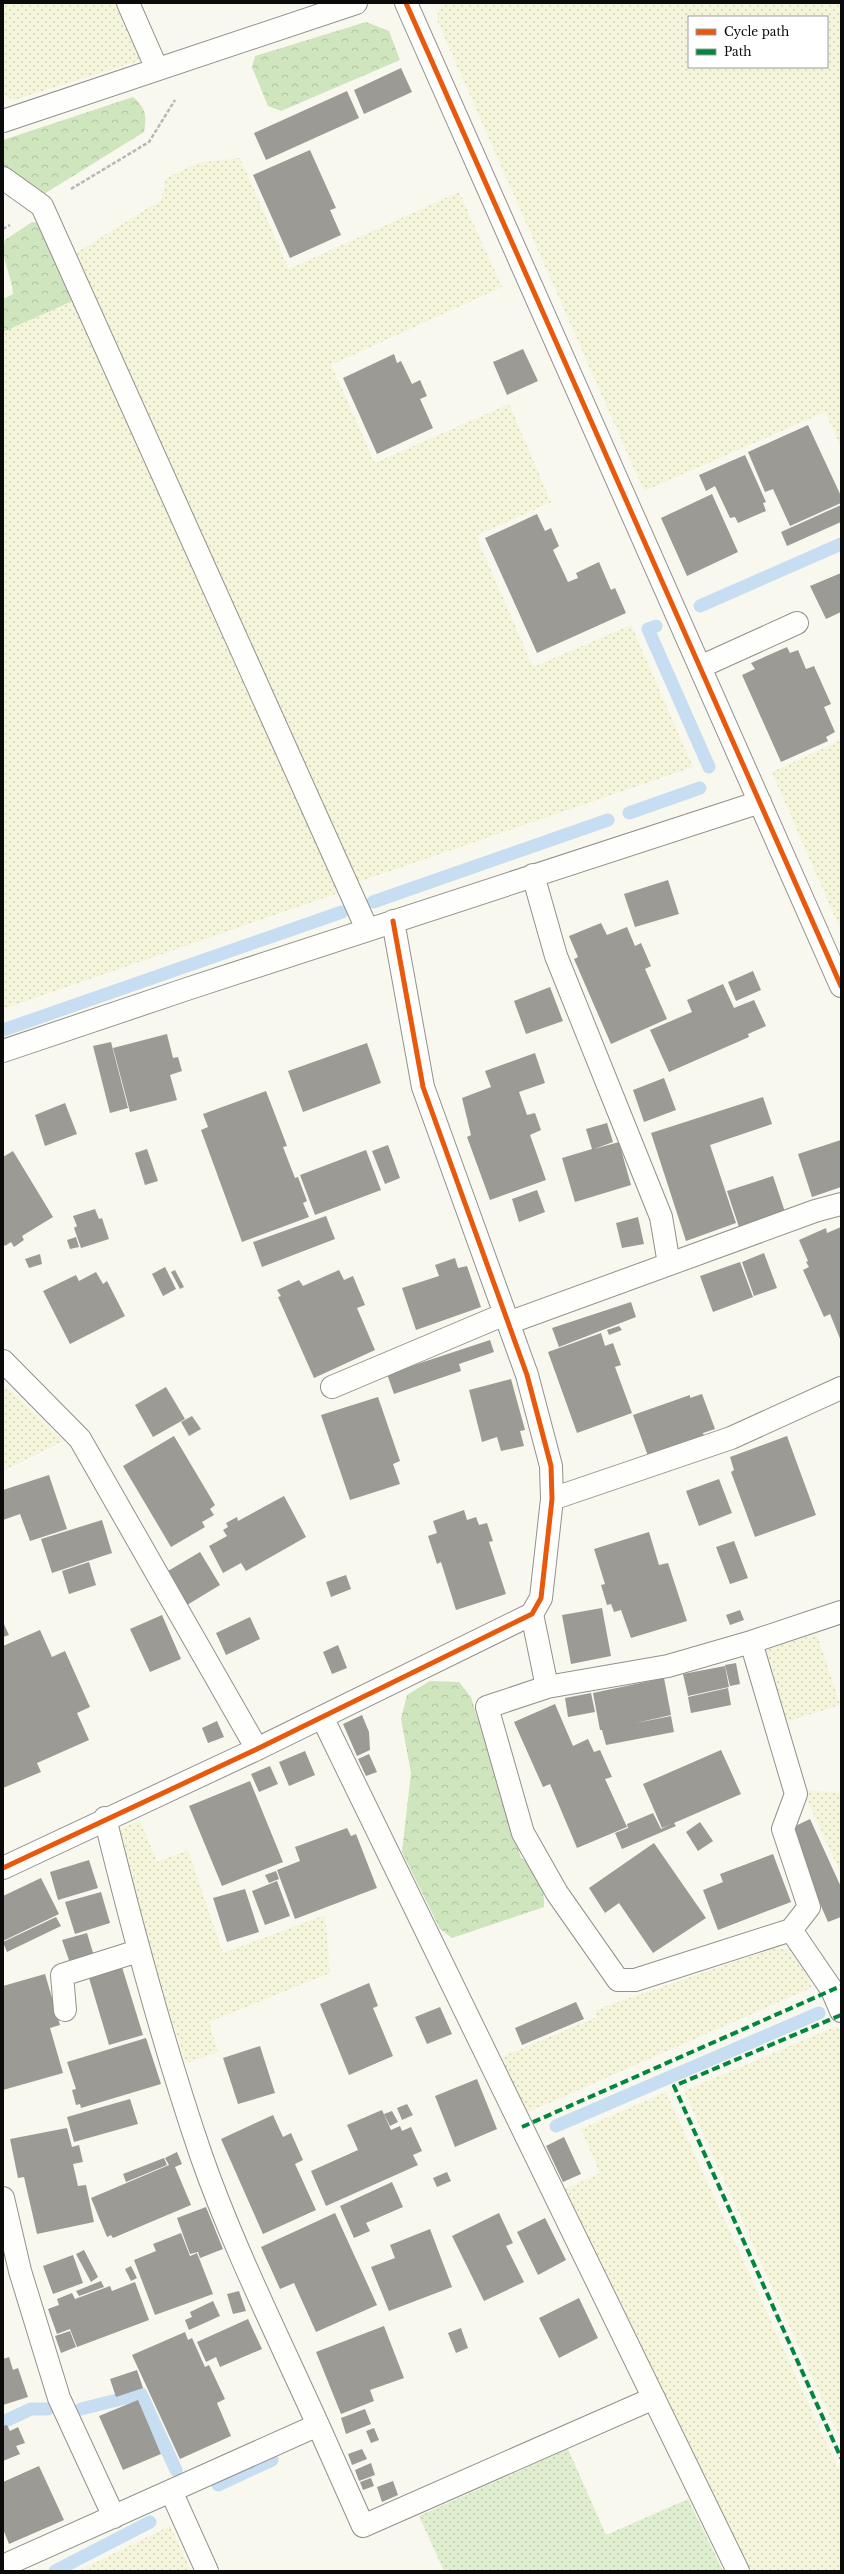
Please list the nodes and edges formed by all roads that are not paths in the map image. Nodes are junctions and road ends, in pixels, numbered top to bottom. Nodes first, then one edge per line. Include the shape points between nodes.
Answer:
1 (128, 3) edge
2 (356, 3) edge
3 (406, 3) edge
4 (158, 69) junction
5 (4, 119) edge
6 (3, 178) edge
7 (797, 623) dead end
8 (700, 667) junction
9 (760, 802) junction
10 (533, 875) junction
11 (393, 921) junction
12 (367, 929) junction
13 (841, 986) edge
14 (3, 1051) edge
15 (841, 1204) edge
16 (669, 1264) junction
17 (507, 1319) junction
18 (3, 1361) edge
19 (332, 1387) dead end
20 (841, 1388) edge
21 (552, 1499) junction
22 (841, 1612) edge
23 (532, 1614) junction
24 (751, 1642) junction
25 (547, 1687) junction
26 (322, 1717) junction
27 (257, 1749) junction
28 (105, 1818) junction
29 (3, 1868) edge
30 (791, 1930) junction
31 (138, 1951) junction
32 (65, 2010) dead end
33 (841, 2011) edge
34 (3, 2198) edge
35 (654, 2398) junction
36 (318, 2425) junction
37 (171, 2491) junction
38 (114, 2517) junction
39 (3, 2566) edge
40 (207, 2571) edge
41 (738, 2571) edge

1 - 4 street
2 - 4 street
3 - 8 street
4 - 5 street
6 - 12 street via 42,206
7 - 8 street
8 - 9 street
9 - 10 street
9 - 13 street
10 - 11 street
10 - 16 street via 556,956 661,1217
11 - 12 street
11 - 17 street via 423,1087
12 - 14 street
15 - 16 street
16 - 17 street
17 - 19 street
17 - 21 street via 527,1375 551,1466
18 - 27 street via 80,1439
20 - 21 street via 731,1438
21 - 23 street via 541,1598
22 - 24 street
23 - 25 street
23 - 26 street
24 - 25 street via 668,1666
24 - 30 street via 796,1794 783,1829 809,1907
25 - 30 street via 486,1707 523,1834 557,1893 618,1980 635,1980
26 - 27 street
26 - 35 street
27 - 28 street
28 - 29 street
28 - 31 street
30 - 33 street via 832,1990
31 - 32 street via 62,1975
31 - 36 street via 201,2155 239,2251
34 - 38 street via 20,2271 60,2398
35 - 36 street via 363,2526
35 - 41 street
36 - 37 street
37 - 38 street
37 - 40 street
38 - 39 street

